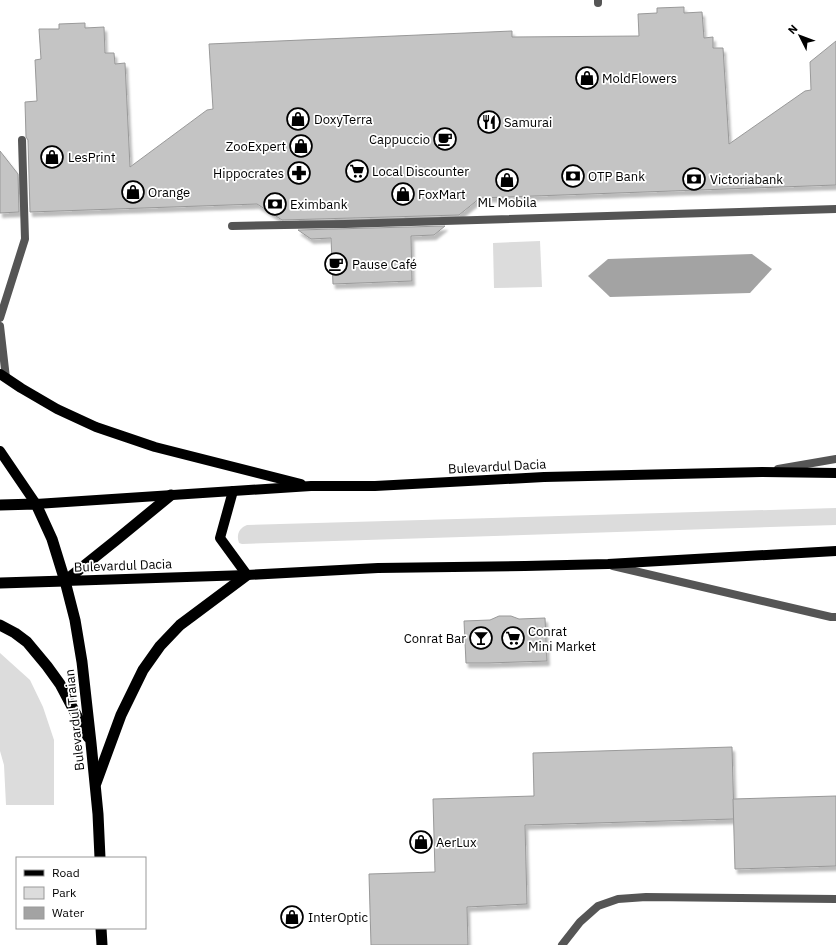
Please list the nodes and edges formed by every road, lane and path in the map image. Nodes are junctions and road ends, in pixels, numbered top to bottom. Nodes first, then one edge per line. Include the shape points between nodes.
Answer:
1 (22, 140) dead end
2 (836, 209) edge
3 (232, 226) dead end
4 (0, 318) edge
5 (0, 326) edge
6 (3, 376) edge
7 (0, 451) edge
8 (836, 459) edge
9 (762, 472) junction
10 (836, 473) edge
11 (311, 486) junction
12 (233, 491) junction
13 (171, 495) junction
14 (36, 504) junction
15 (0, 505) edge
16 (836, 551) edge
17 (608, 564) junction
18 (247, 575) junction
19 (65, 581) junction
20 (0, 583) edge
21 (836, 617) edge
22 (0, 625) edge
23 (91, 743) junction
24 (95, 785) junction
25 (100, 857) edge
26 (836, 898) edge
27 (101, 929) edge
28 (102, 945) edge
29 (562, 945) edge

1 - 4 street via 25,239
2 - 3 street
5 - 6 street
6 - 11 main road via 57,408 96,427 155,447
7 - 14 main road
8 - 9 street, Bulevardul Dacia
9 - 10 main road, Bulevardul Dacia
9 - 11 main road, Bulevardul Dacia
11 - 12 main road, Bulevardul Dacia
12 - 13 main road, Bulevardul Dacia
12 - 18 main road via 220,538
13 - 14 main road, Bulevardul Dacia
13 - 19 highway
14 - 15 highway, Bulevardul Dacia
14 - 19 highway, Bulevardul Traian via 52,539
16 - 17 main road, Bulevardul Dacia
17 - 18 main road, Bulevardul Dacia via 378,568
17 - 21 street, Bulevardul Dacia via 831,618
18 - 19 main road, Bulevardul Dacia
18 - 24 highway via 180,625 160,646 121,714
19 - 20 highway, Bulevardul Dacia
19 - 23 highway, Bulevardul Traian via 82,662
22 - 23 highway via 27,642 47,666 60,684
23 - 24 highway, Bulevardul Traian
24 - 25 highway, Bulevardul Traian
26 - 29 street via 618,899 598,906 580,922
27 - 28 highway

